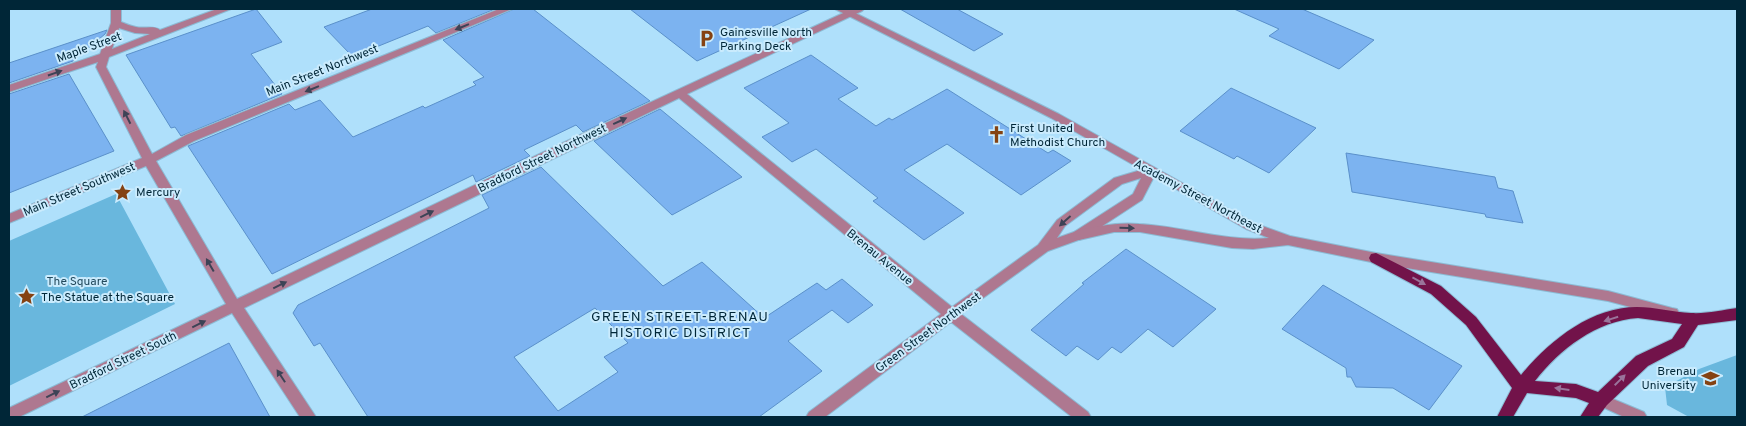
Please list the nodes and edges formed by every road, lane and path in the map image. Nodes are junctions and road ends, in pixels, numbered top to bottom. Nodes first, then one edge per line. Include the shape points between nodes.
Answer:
1 (116, 9) edge
2 (226, 9) edge
3 (507, 9) edge
4 (849, 10) edge
5 (116, 22) junction
6 (178, 26) junction
7 (104, 56) junction
8 (9, 89) edge
9 (680, 93) junction
10 (150, 160) junction
11 (1150, 171) junction
12 (9, 219) edge
13 (1079, 235) junction
14 (1288, 240) junction
15 (1043, 248) junction
16 (1376, 258) junction
17 (237, 306) junction
18 (951, 314) junction
19 (1737, 314) edge
20 (1694, 319) junction
21 (1520, 386) junction
22 (1601, 400) junction
23 (9, 415) edge
24 (308, 417) edge
25 (814, 417) edge
26 (1084, 417) edge
27 (1505, 417) edge
28 (1588, 417) edge
29 (1639, 417) edge

1 - 5 street
2 - 6 street, Maple Street
3 -> 10 street, Main Street Northwest via 190,138
4 - 9 street, Bradford Street Northwest
4 - 11 street, Academy Street Northeast via 1055,116
5 - 6 street, Maple Street via 140,32
5 - 7 street
6 - 7 street, Maple Street
8 -> 7 street, Maple Street
10 -> 7 street via 101,67
17 -> 9 street, Bradford Street Northwest
9 - 18 street, Brenau Avenue
10 - 12 street, Main Street Southwest
17 -> 10 street via 225,291
11 - 13 street, Green Street Northwest via 1138,197
11 - 14 street, Academy Street Northeast via 1250,226
11 -> 15 street, Green Street Northwest via 1118,181 1061,223
13 -> 14 street via 1114,228 1140,228 1239,243
13 - 15 street, Green Street Northwest
14 - 16 street, Academy Street Northeast
15 - 18 street, Green Street Northwest
16 - 20 street, Academy Street Northeast via 1608,296
16 -> 21 highway via 1436,290 1471,321
23 -> 17 street, Bradford Street South
24 -> 17 street
18 - 25 street, Green Street Northwest
18 - 26 street, Brenau Avenue
19 - 20 highway
20 -> 21 highway via 1632,313 1593,325 1541,359
22 -> 20 highway via 1642,361 1678,343
22 -> 21 highway via 1576,391
21 - 27 highway
22 - 28 highway
22 - 29 street

